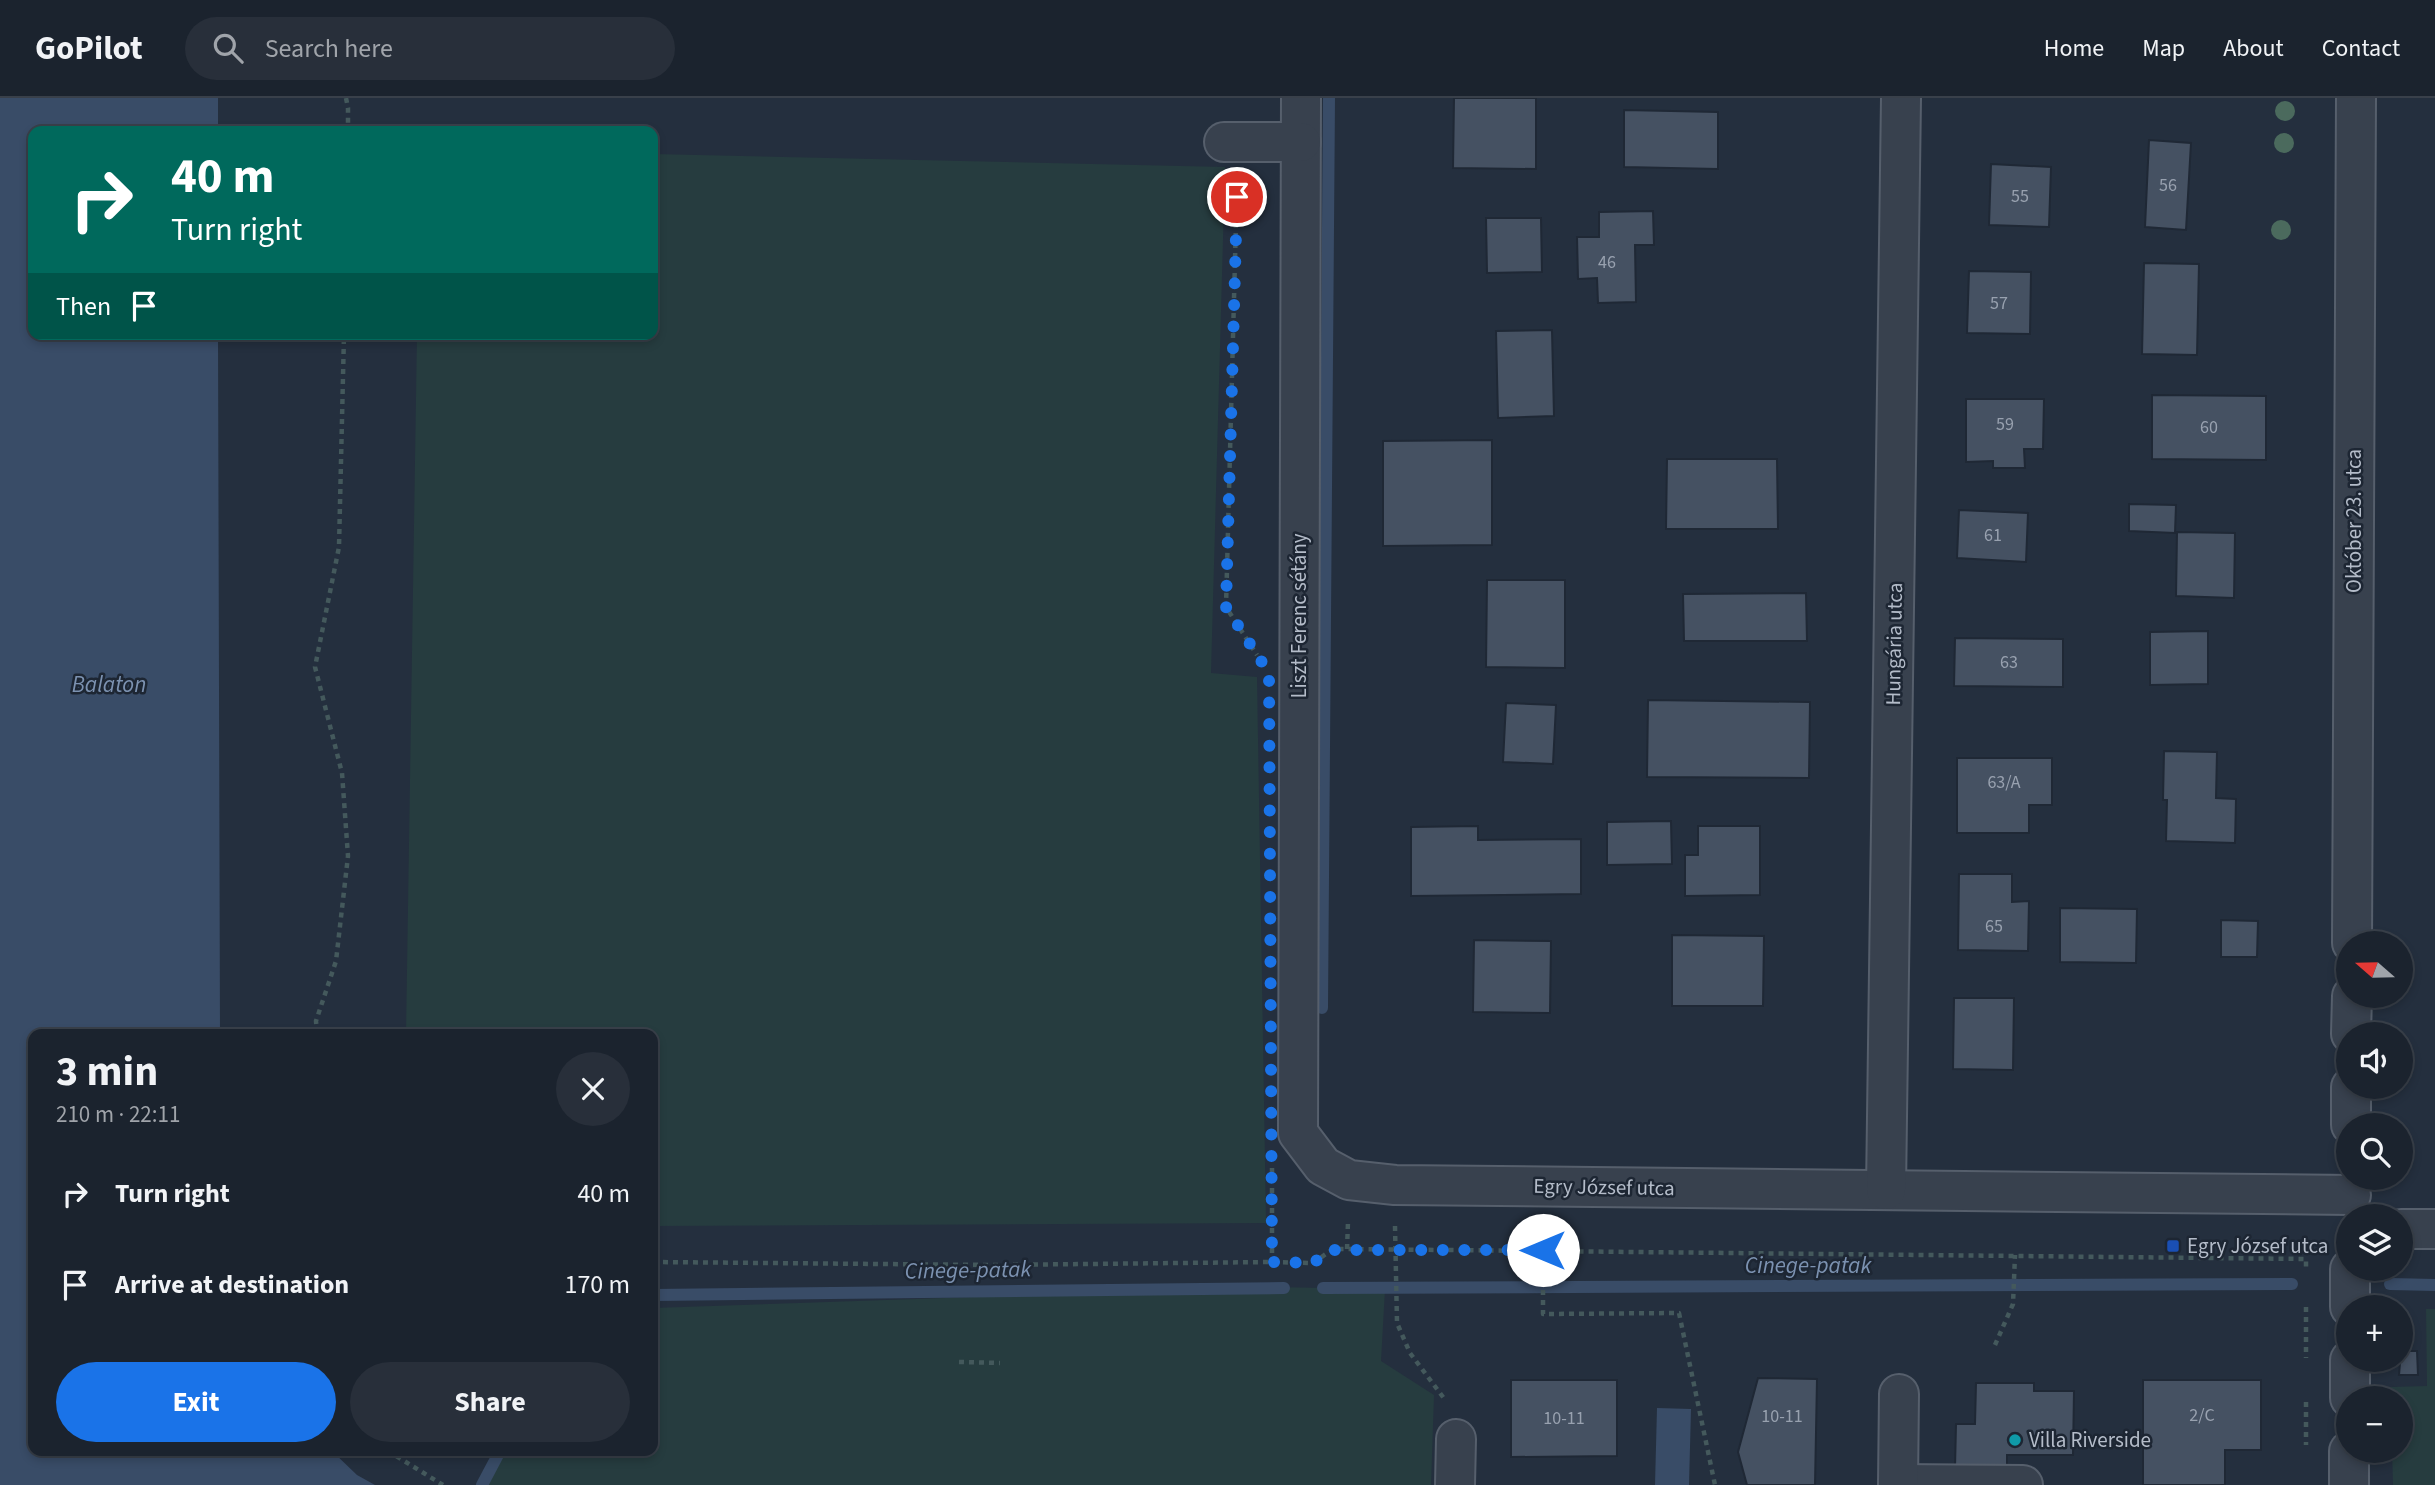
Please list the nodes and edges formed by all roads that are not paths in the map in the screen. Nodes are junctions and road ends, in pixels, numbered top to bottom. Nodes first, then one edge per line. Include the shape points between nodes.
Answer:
1 (1301, 98) edge
2 (1900, 98) edge
3 (2356, 98) edge
4 (1231, 142) road end
5 (1301, 142) junction
6 (2352, 931) edge
7 (1298, 1133) joint
8 (1886, 1190) junction
9 (2351, 1196) edge
10 (2435, 1228) edge
11 (2413, 1229) edge
12 (1899, 1394) dead end
13 (1456, 1439) road end
14 (2350, 1463) edge
15 (1898, 1484) edge
16 (1455, 1485) edge
17 (2022, 1485) edge
18 (2349, 1485) edge

1 - 5 street, Liszt Ferenc sétány
2 - 8 street, Hungária utca
3 - 6 street, Október 23. utca
4 - 5 street
5 - 7 street, Liszt Ferenc sétány
7 - 8 street, Egry József utca via 1322,1166 1349,1180 1395,1185
8 - 9 street, Egry József utca
10 - 11 street
12 - 15 street
13 - 16 street
14 - 18 street
15 - 17 street

